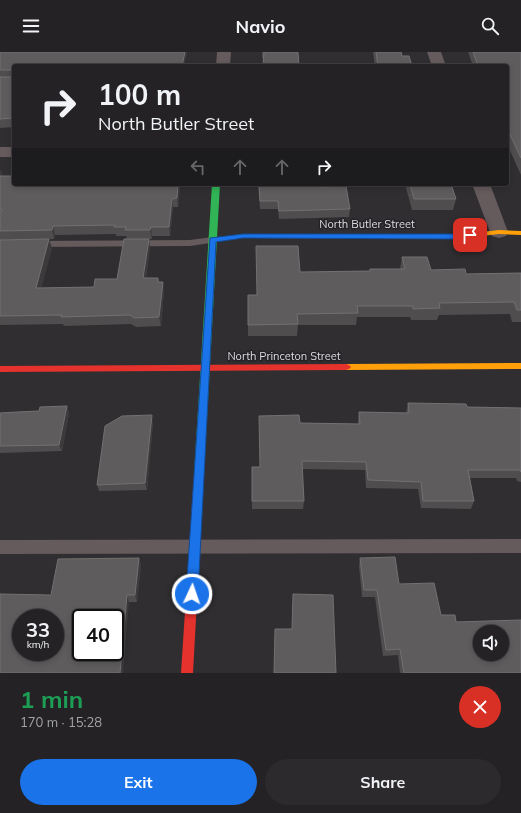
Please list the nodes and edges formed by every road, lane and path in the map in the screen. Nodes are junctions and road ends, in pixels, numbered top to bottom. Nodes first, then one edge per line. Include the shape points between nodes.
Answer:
1 (224, 52) edge
2 (434, 52) edge
3 (223, 64) edge
4 (438, 64) edge
5 (0, 152) edge
6 (12, 152) edge
7 (216, 186) edge
8 (482, 186) edge
9 (498, 232) junction
10 (521, 233) edge
11 (213, 240) junction
12 (24, 244) edge
13 (521, 366) edge
14 (205, 368) junction
15 (0, 369) edge
16 (195, 546) junction
17 (521, 546) edge
18 (0, 547) edge
19 (188, 673) edge

1 - 3 street
2 - 4 street
5 - 6 street
7 - 11 street
8 - 9 street
9 - 10 street, North Butler Street
9 - 11 street, North Butler Street via 455,237 243,236
11 - 12 lane via 190,243
11 - 14 street
13 - 14 street, North Princeton Street
14 - 15 street, North Princeton Street
14 - 16 street
16 - 17 lane
16 - 18 lane
16 - 19 street

